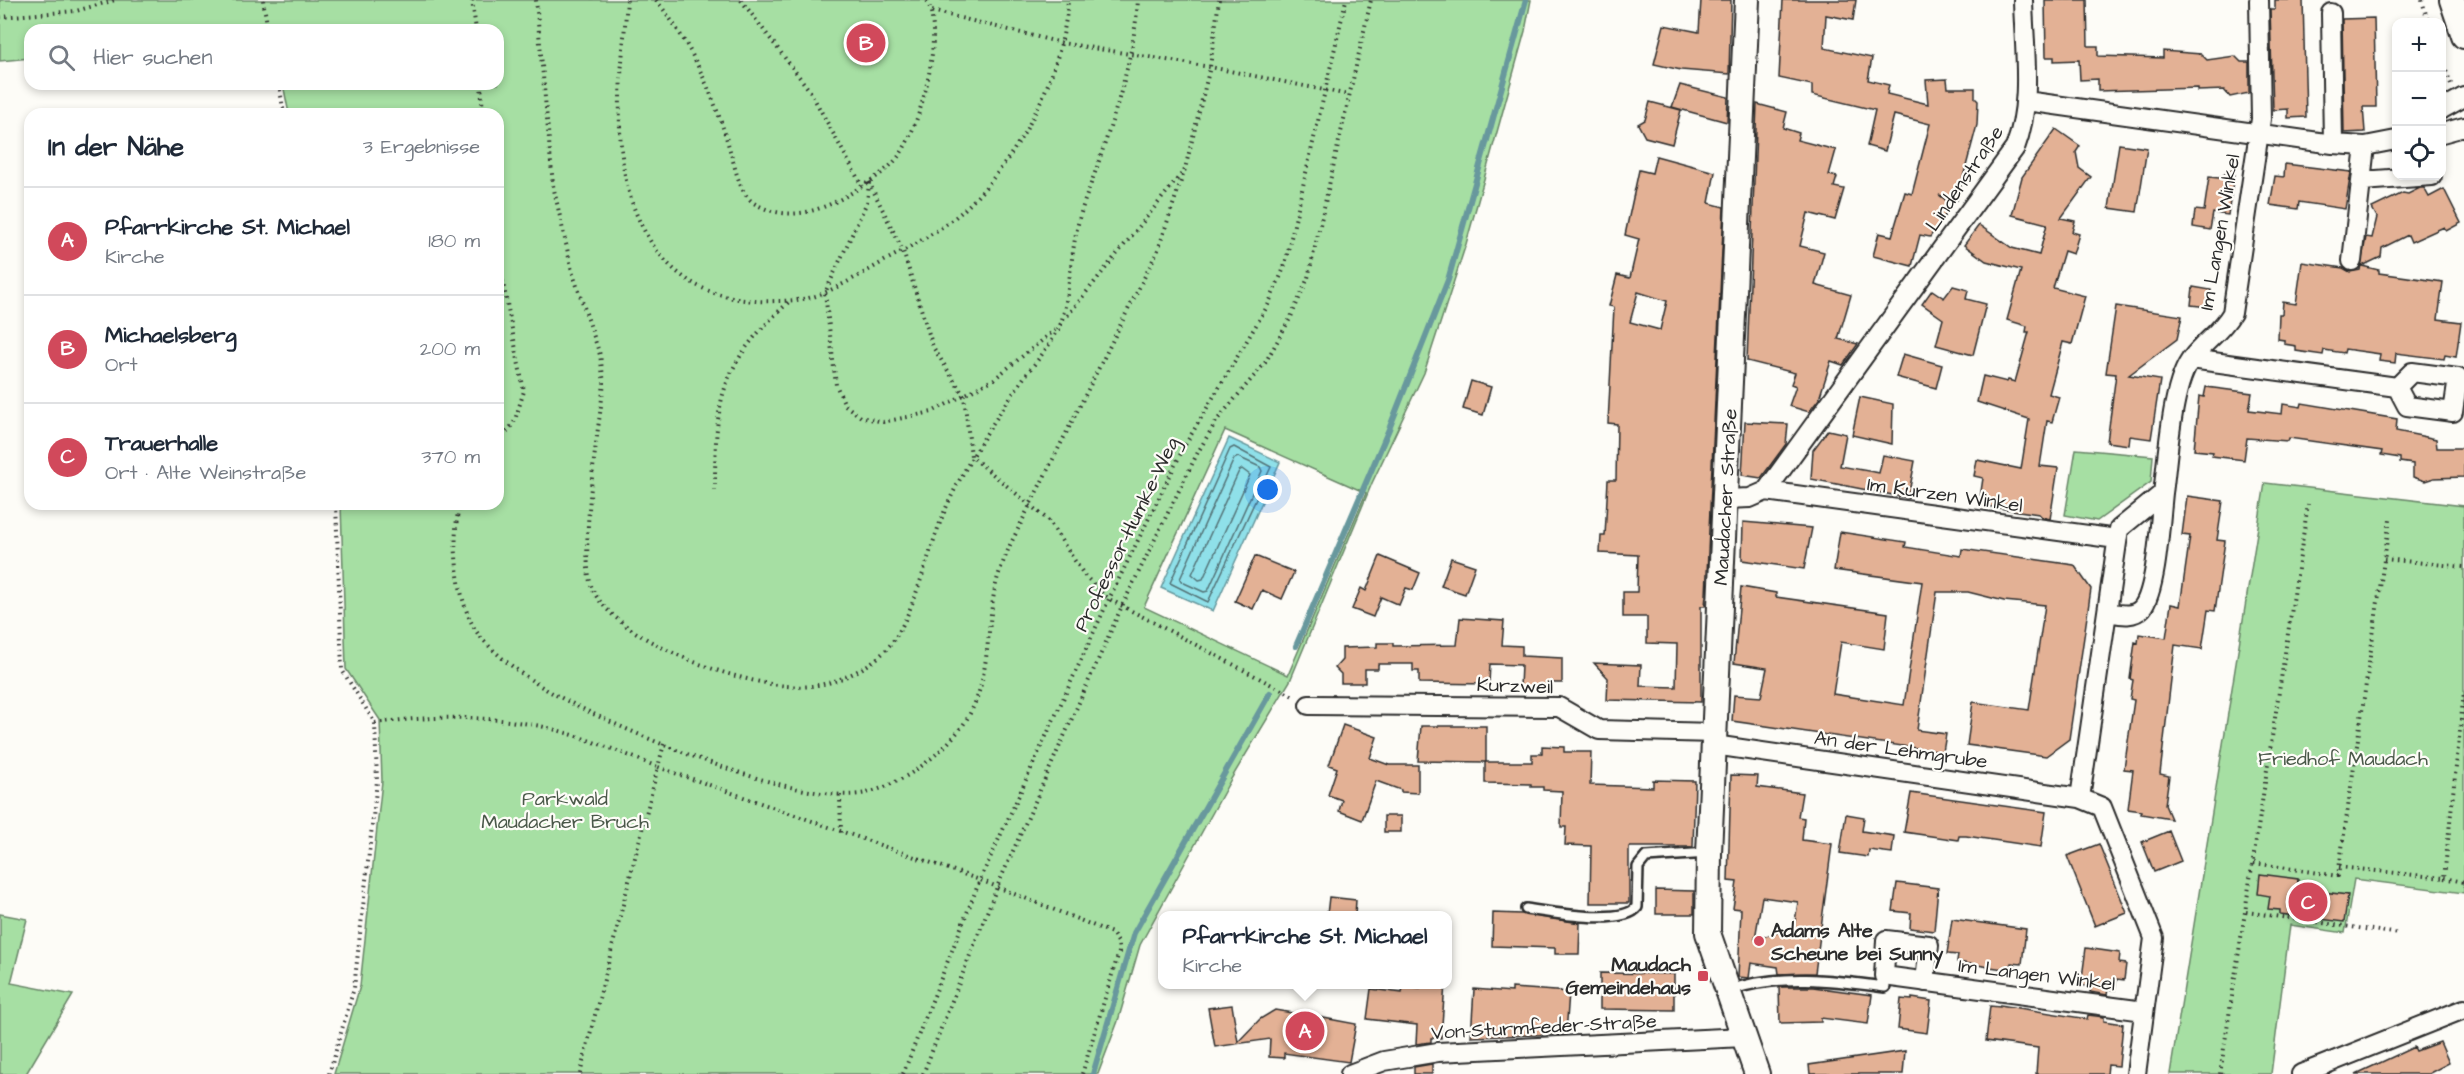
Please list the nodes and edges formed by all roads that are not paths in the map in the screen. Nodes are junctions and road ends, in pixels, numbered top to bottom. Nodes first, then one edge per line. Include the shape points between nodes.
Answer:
1 (1747, 0) edge
2 (2023, 0) edge
3 (2259, 0) edge
4 (2452, 0) edge
5 (2331, 13) dead end
6 (2464, 36) edge
7 (2464, 97) edge
8 (2026, 101) junction
9 (2446, 107) edge
10 (2464, 127) edge
11 (2446, 133) edge
12 (2259, 136) junction
13 (2392, 141) edge
14 (2333, 144) junction
15 (2366, 146) junction
16 (2392, 179) edge
17 (2362, 181) junction
18 (2352, 261) dead end
19 (2191, 358) junction
20 (2397, 387) dead end
21 (1766, 491) junction
22 (2163, 493) junction
23 (1725, 499) junction
24 (2117, 539) junction
25 (2107, 612) junction
26 (1308, 705) road end
27 (1715, 739) junction
28 (2080, 798) junction
29 (1709, 853) junction
30 (1526, 909) dead end
31 (1925, 982) dead end
32 (1884, 987) dead end
33 (1727, 990) junction
34 (2464, 1009) edge
35 (2144, 1011) junction
36 (1744, 1037) junction
37 (1350, 1074) edge
38 (1758, 1074) edge
39 (2136, 1074) edge
40 (2301, 1074) edge

1 - 23 street, Maudacher Straße
2 - 8 street, Lindenstraße
3 - 12 street, Im Langen Winkel
4 - 6 street
5 - 14 street
7 - 9 street
8 - 12 street
8 - 21 street, Lindenstraße via 2024,126 2015,148
10 - 11 street
12 - 14 street
12 - 19 street, Im Langen Winkel via 2232,313 2223,328
13 - 15 street
14 - 15 street
15 - 17 street
16 - 17 street
17 - 18 street
19 - 20 street
19 - 22 street, Im Langen Winkel via 2175,407
21 - 23 street via 1750,498
21 - 24 street, Im Kurzen Winkel
22 - 24 street via 2126,520
22 - 25 street, Im Langen Winkel via 2151,592 2141,609 2128,616
23 - 27 street, Maudacher Straße
24 - 25 street
25 - 28 street
26 - 27 street, Kurzweil via 1559,707 1599,730
27 - 28 street, An der Lehmgrube
27 - 29 street, Maudacher Straße
28 - 35 street via 2102,807 2154,938
29 - 30 lane via 1646,857 1638,867 1637,907 1626,915
29 - 33 street, Maudacher Straße via 1708,933
31 - 35 street, Im Langen Winkel
32 - 33 lane via 1791,980 1754,981
33 - 36 street, Maudacher Straße
34 - 40 street
35 - 39 street
36 - 37 street, Von-Sturmfeder-Straße via 1438,1052 1384,1060
36 - 38 street, Maudacher Straße

